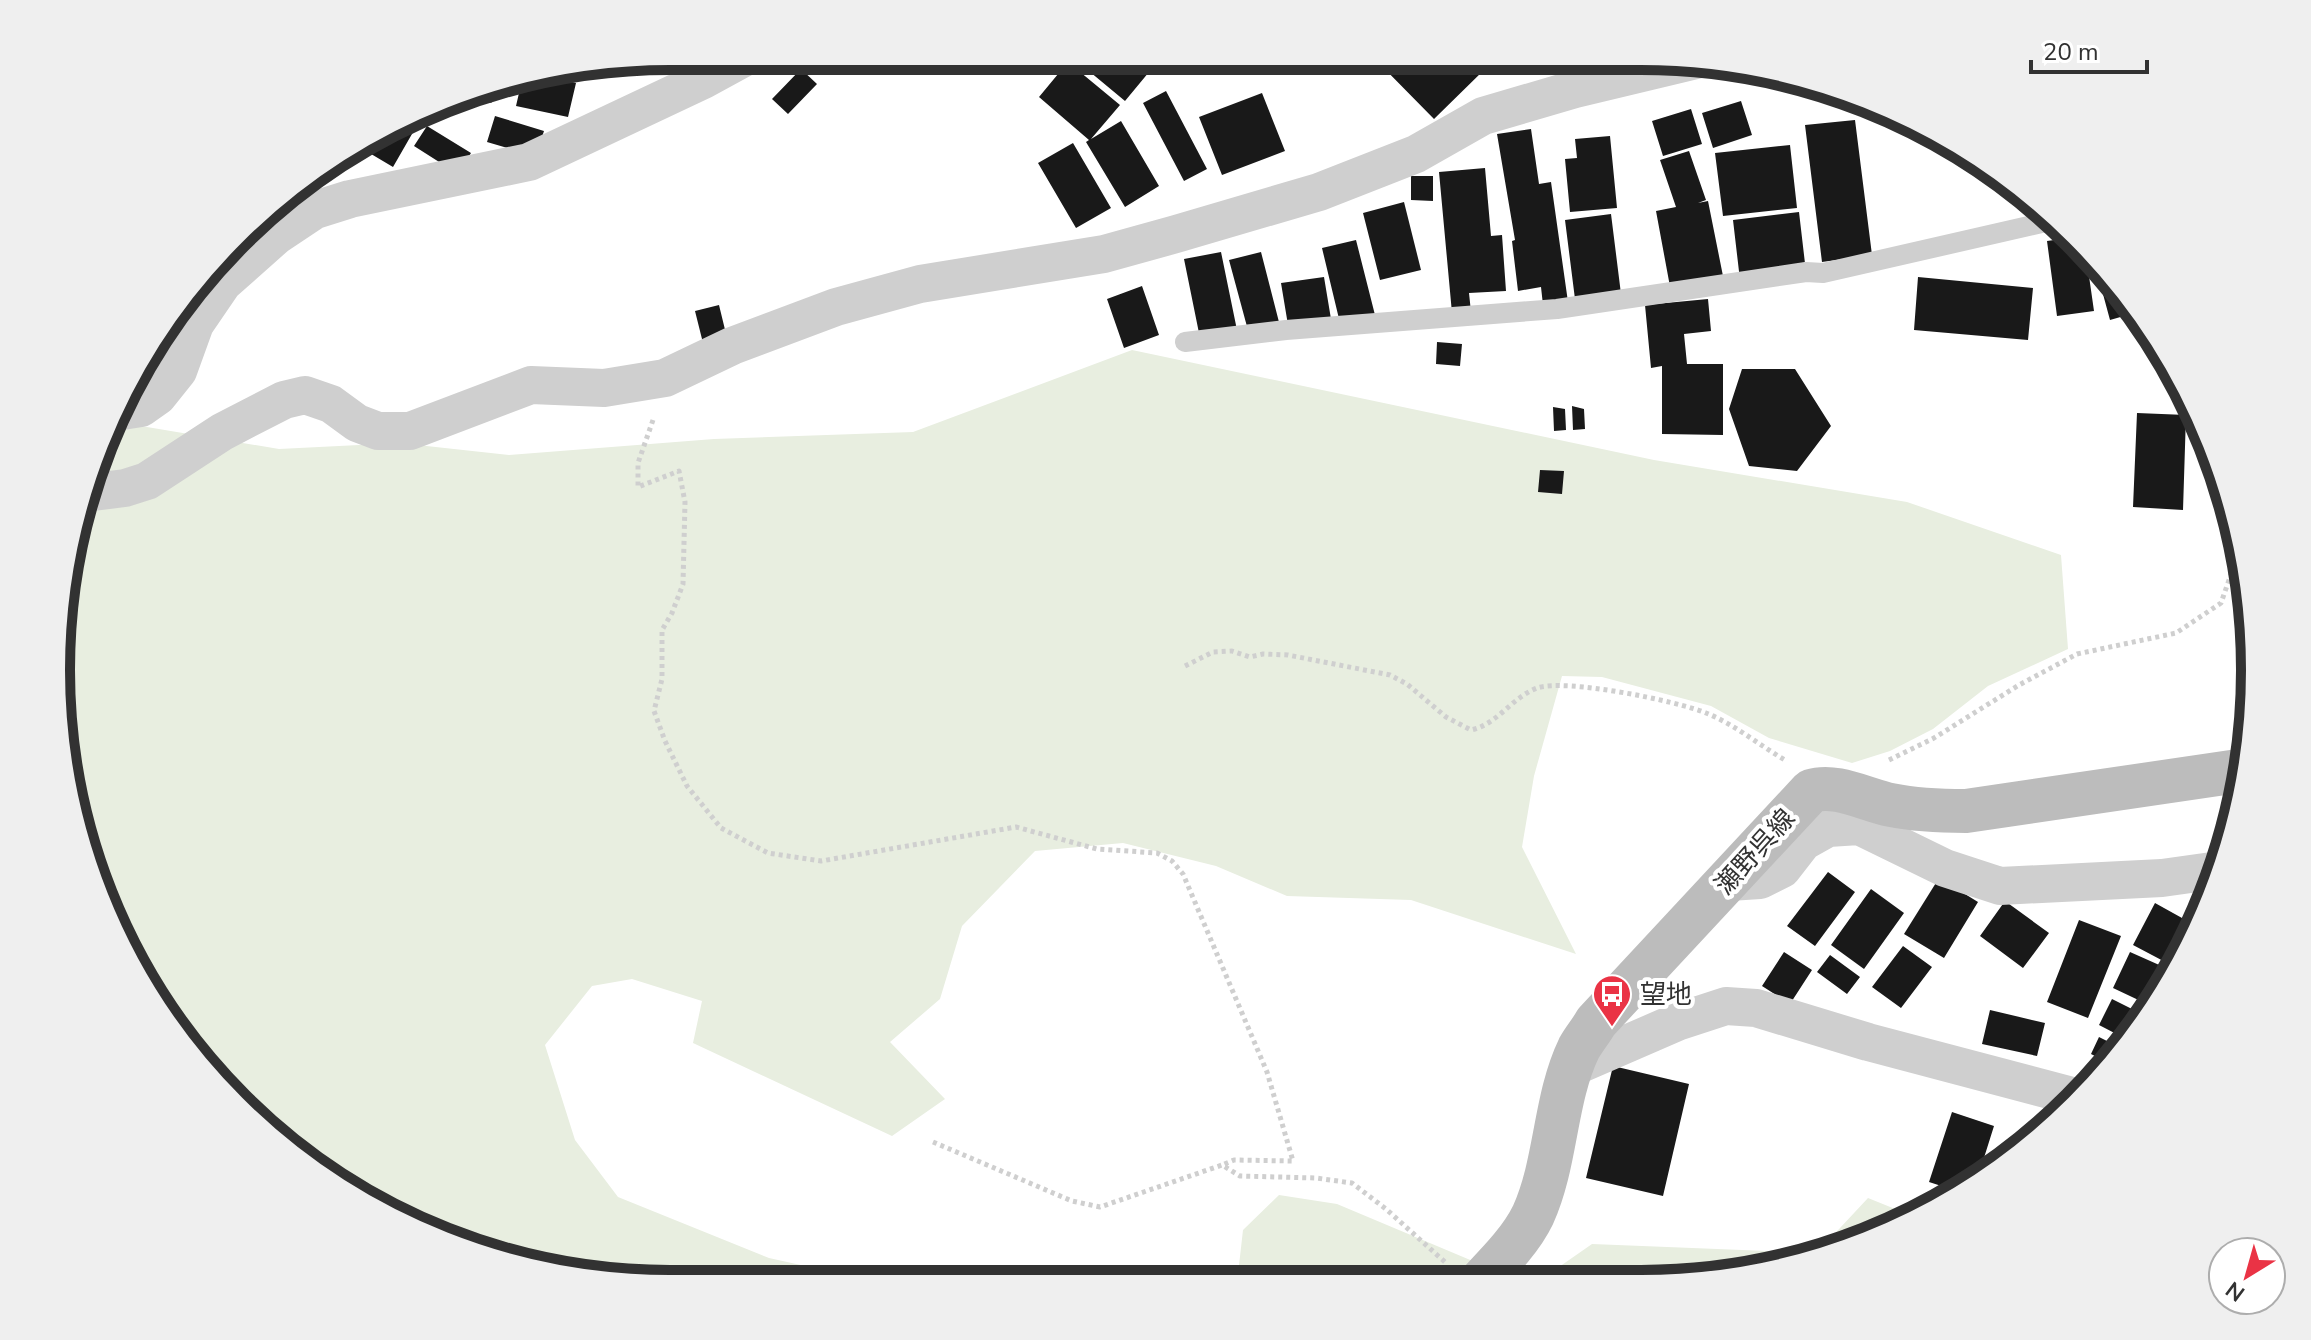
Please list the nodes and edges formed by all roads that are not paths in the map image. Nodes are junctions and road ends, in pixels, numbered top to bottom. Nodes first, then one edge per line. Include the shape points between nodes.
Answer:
1 (721, 70) edge
2 (1653, 70) edge
3 (2041, 223) edge
4 (1185, 342) dead end
5 (130, 410) edge
6 (97, 491) edge
7 (2232, 772) edge
8 (2206, 872) edge
9 (1729, 882) junction
10 (1571, 1068) junction
11 (2065, 1094) edge
12 (1484, 1270) edge

1 - 5 street via 529,162 315,210 223,283 195,324 178,371 158,396
2 - 6 street via 1483,116 1416,154 1319,192 1176,234 1104,254 920,284 836,307 665,378 604,388 531,385 410,431 378,431 305,395 284,400 222,432 147,481
3 - 4 lane via 1823,273 1557,309
7 - 9 main road, 瀬野呉線 via 1966,811 1888,804 1822,787 1811,791
8 - 9 street via 2000,886 1945,868 1859,826 1828,828 1803,842 1782,869 1760,880
9 - 10 main road, 瀬野呉線 via 1596,1022
10 - 11 street via 1726,1006 1756,1008
10 - 12 main road, 瀬野呉線 via 1532,1217 1497,1264

